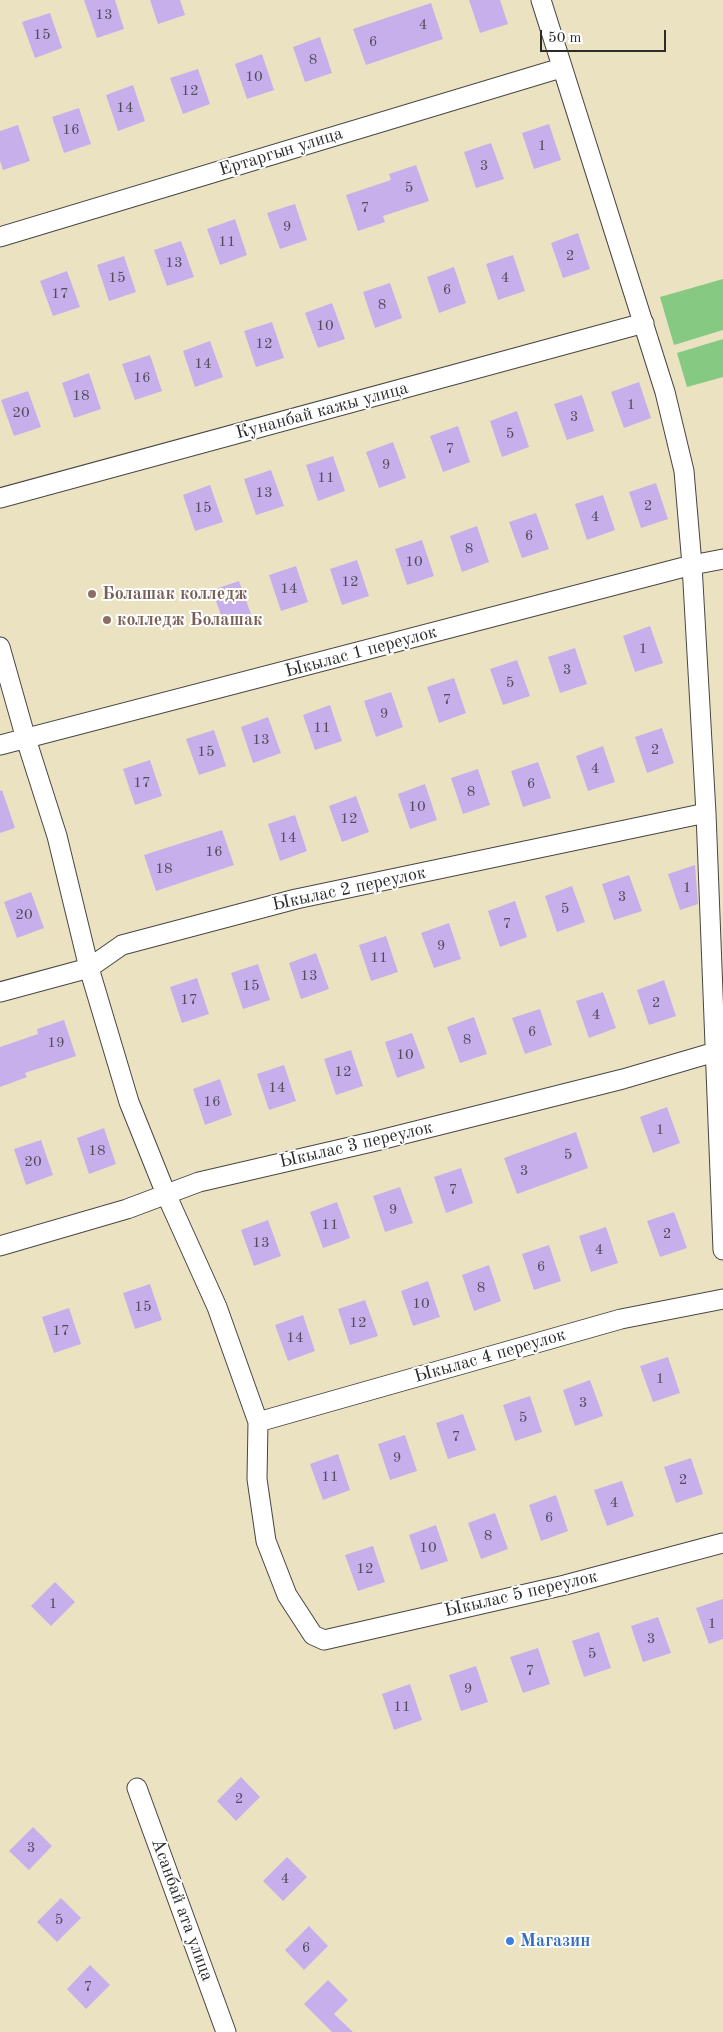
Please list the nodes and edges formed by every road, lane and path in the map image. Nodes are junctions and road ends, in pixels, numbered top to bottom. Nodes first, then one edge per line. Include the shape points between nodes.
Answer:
1 (541, 0) edge
2 (562, 68) junction
3 (0, 237) edge
4 (644, 323) junction
5 (0, 498) edge
6 (723, 559) edge
7 (692, 565) junction
8 (0, 647) edge
9 (26, 739) junction
10 (0, 745) edge
11 (706, 813) junction
12 (90, 968) junction
13 (0, 992) edge
14 (714, 1052) junction
15 (166, 1194) junction
16 (0, 1246) edge
17 (723, 1250) edge
18 (723, 1299) edge
19 (258, 1422) junction
20 (723, 1543) edge
21 (137, 1788) dead end
22 (226, 2032) edge

1 - 2 street
2 - 3 street, Ертаргын улица
2 - 4 street
4 - 5 street, Кунанбай кажы улица
4 - 7 street via 684,471
6 - 7 street, Ыкылас 1 переулок
7 - 9 street, Ыкылас 1 переулок
7 - 11 street
8 - 9 street
9 - 10 street, Ыкылас 1 переулок
9 - 12 street via 57,836
11 - 12 street, Ыкылас 2 переулок via 296,899 122,945
11 - 14 street
12 - 13 street, Ыкылас 2 переулок
12 - 15 street via 129,1102
14 - 15 street, Ыкылас 3 переулок via 623,1079 199,1182
14 - 17 street
15 - 16 street, Ыкылас 3 переулок via 127,1209
15 - 19 street via 217,1307
18 - 19 street, Ыкылас 4 переулок via 622,1319
19 - 20 street, Ыкылас 5 переулок via 257,1479 266,1541 287,1595 318,1639 565,1585
21 - 22 street, Асанбай ата улица

